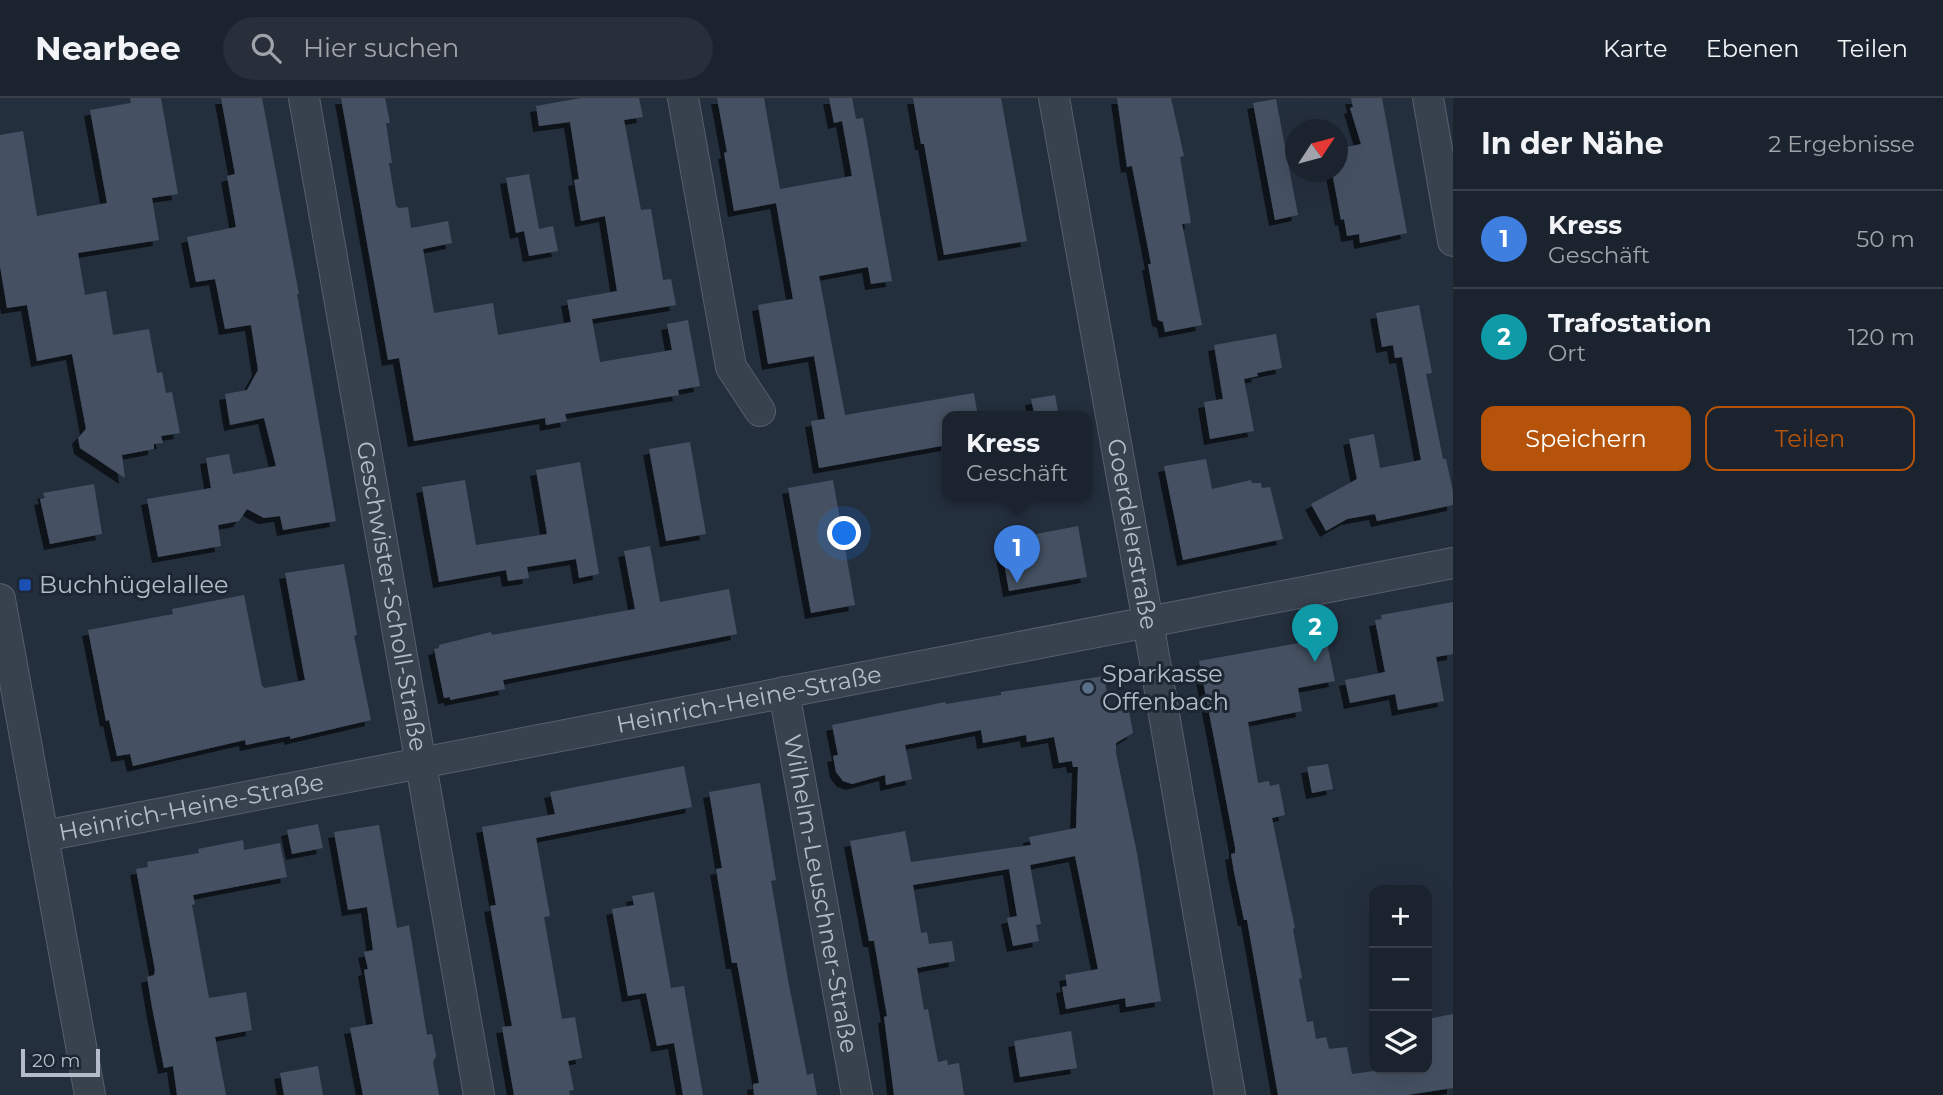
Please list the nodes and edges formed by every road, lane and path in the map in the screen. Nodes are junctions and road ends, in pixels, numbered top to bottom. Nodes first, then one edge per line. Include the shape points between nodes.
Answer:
1 (304, 98) edge
2 (683, 98) edge
3 (1055, 98) edge
4 (1428, 98) edge
5 (1453, 241) edge
6 (760, 411) dead end
7 (1453, 563) edge
8 (0, 599) edge
9 (1148, 622) junction
10 (784, 692) junction
11 (420, 763) junction
12 (44, 836) junction
13 (90, 1095) edge
14 (479, 1095) edge
15 (857, 1095) edge
16 (1230, 1095) edge

1 - 11 street, Geschwister-Scholl-Straße
2 - 6 street via 731,367
3 - 9 street, Goerdelerstraße
4 - 5 street
7 - 9 street, Heinrich-Heine-Straße
8 - 12 street
9 - 10 street, Heinrich-Heine-Straße
9 - 16 street, Goerdelerstraße
10 - 11 street, Heinrich-Heine-Straße
10 - 15 street, Wilhelm-Leuschner-Straße
11 - 12 street, Heinrich-Heine-Straße
11 - 14 street, Geschwister-Scholl-Straße
12 - 13 street

